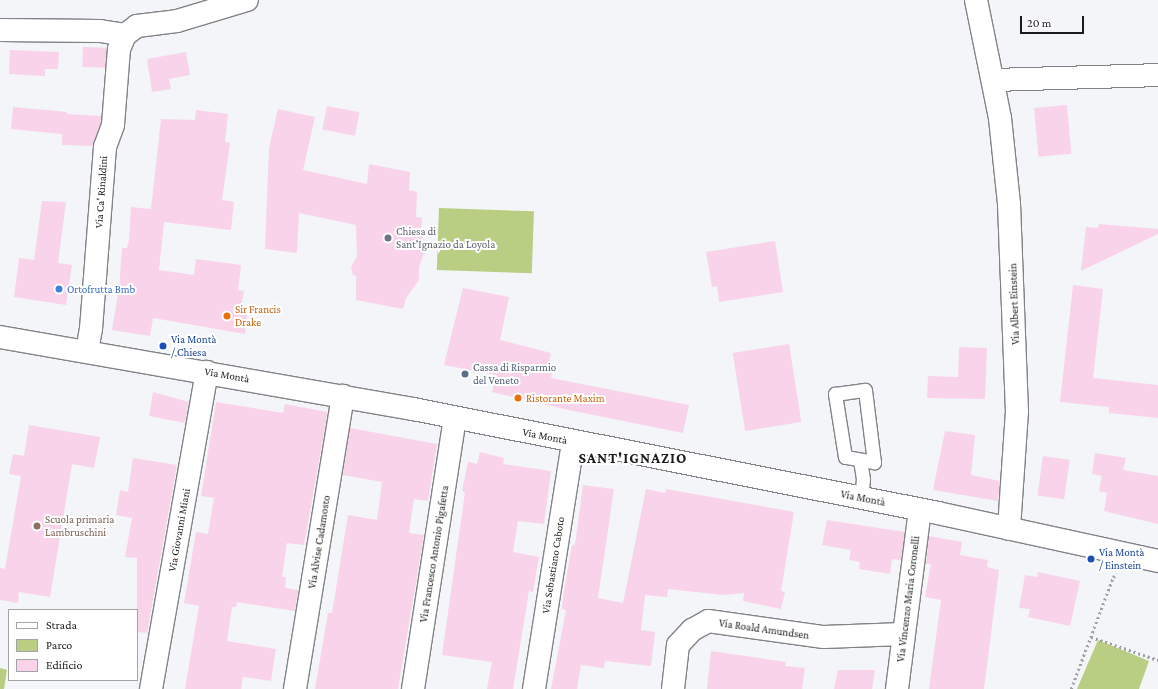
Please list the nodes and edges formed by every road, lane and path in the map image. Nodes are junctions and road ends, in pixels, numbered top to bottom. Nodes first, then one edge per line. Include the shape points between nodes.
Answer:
1 (247, 0) edge
2 (976, 0) edge
3 (0, 30) edge
4 (125, 34) junction
5 (1158, 75) edge
6 (993, 80) junction
7 (0, 337) edge
8 (87, 351) junction
9 (207, 372) junction
10 (343, 396) junction
11 (455, 418) junction
12 (573, 442) junction
13 (860, 460) junction
14 (861, 498) junction
15 (920, 510) junction
16 (1009, 529) junction
17 (1158, 561) edge
18 (1118, 574) dead end
19 (903, 634) junction
20 (1091, 637) junction
21 (1158, 660) edge
22 (152, 689) edge
23 (295, 689) edge
24 (413, 689) edge
25 (534, 689) edge
26 (673, 689) edge
27 (897, 689) edge
28 (1071, 689) edge

1 - 4 street via 177,21 137,26
2 - 6 street, Via Albert Einstein
3 - 4 street via 100,31
4 - 8 street, Via Ca' Rinaldini via 119,49 113,125 105,147 91,329
5 - 6 street
6 - 16 street, Via Albert Einstein via 1010,204 1014,290 1017,411
7 - 8 street, Via Montà
8 - 9 street, Via Montà
9 - 10 street, Via Montà
9 - 22 street, Via Giovanni Miani
10 - 11 street, Via Montà
10 - 23 street, Via Alvise Cadamosto
11 - 12 street, Via Montà
11 - 24 street, Via Francesco Antonio Pigafetta
12 - 14 street, Via Montà
12 - 25 street, Via Sebastiano Caboto
13 - 13 lane via 874,462 864,390 835,394 845,456
13 - 14 lane via 863,479
14 - 15 street, Via Montà
15 - 16 street, Via Montà
15 - 19 street, Via Vincenzo Maria Coronelli
16 - 17 street, Via Montà
18 - 20 path via 1113,577
19 - 26 street, Via Roald Amundsen via 824,637 708,622 692,630 678,645
19 - 27 street, Via Vincenzo Maria Coronelli
20 - 21 path
20 - 28 path

